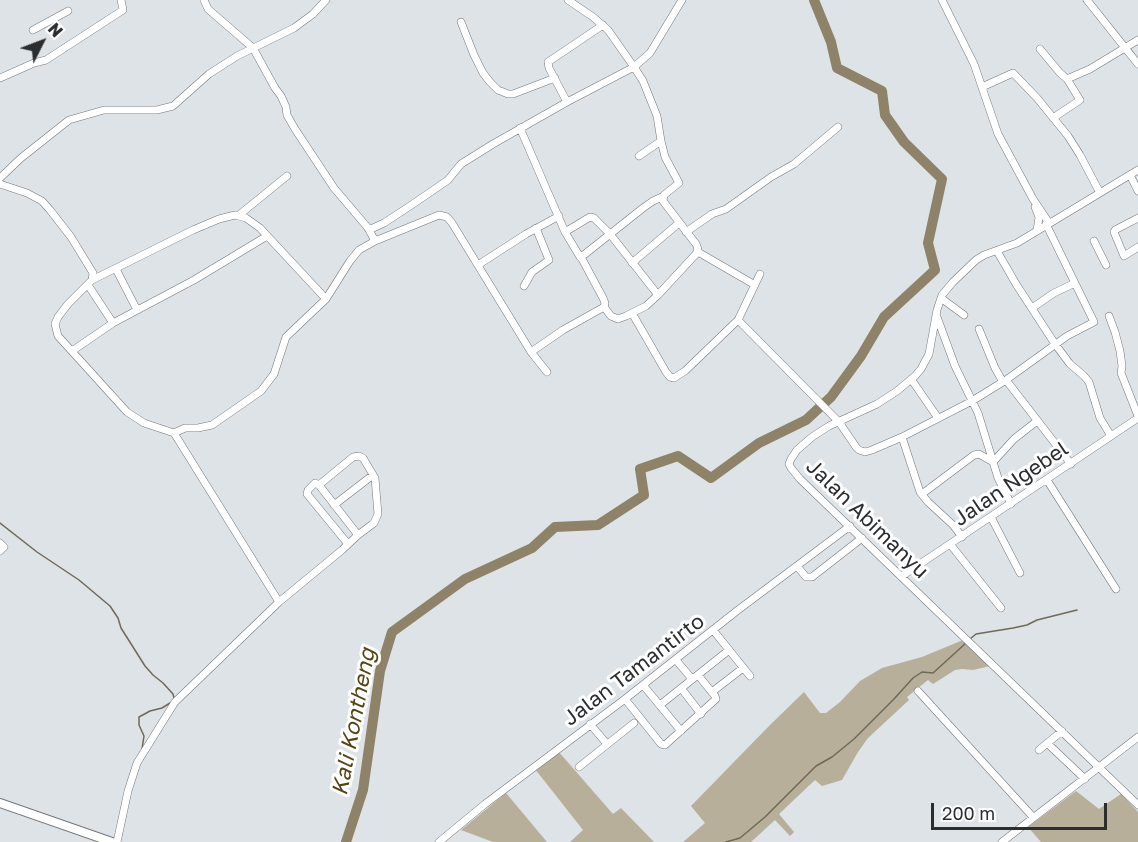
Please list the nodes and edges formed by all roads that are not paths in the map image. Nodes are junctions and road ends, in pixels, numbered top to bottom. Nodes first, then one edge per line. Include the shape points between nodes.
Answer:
1 (121, 0) edge
2 (204, 0) edge
3 (326, 0) edge
4 (568, 0) edge
5 (682, 0) edge
6 (942, 0) edge
7 (1087, 0) edge
8 (68, 11) dead end
9 (461, 22) dead end
10 (603, 25) junction
11 (33, 30) dead end
12 (1138, 40) edge
13 (253, 48) junction
14 (1125, 48) junction
15 (1040, 49) dead end
16 (1138, 64) edge
17 (634, 67) junction
18 (0, 78) edge
19 (555, 78) junction
20 (1067, 79) junction
21 (982, 87) junction
22 (567, 102) junction
23 (1053, 118) junction
24 (838, 127) dead end
25 (520, 128) junction
26 (661, 141) junction
27 (639, 156) dead end
28 (1138, 170) edge
29 (1130, 175) junction
30 (286, 176) dead end
31 (0, 178) edge
32 (0, 184) edge
33 (1138, 191) edge
34 (1100, 193) junction
35 (662, 197) junction
36 (1033, 199) junction
37 (238, 215) junction
38 (559, 216) junction
39 (1137, 220) edge
40 (679, 223) junction
41 (1048, 224) junction
42 (368, 228) junction
43 (536, 228) junction
44 (565, 231) junction
45 (1037, 231) junction
46 (686, 232) junction
47 (610, 234) junction
48 (267, 236) junction
49 (375, 241) junction
50 (1094, 241) dead end
51 (1138, 247) edge
52 (996, 251) junction
53 (698, 252) junction
54 (581, 257) junction
55 (632, 263) junction
56 (478, 265) junction
57 (1106, 265) dead end
58 (116, 269) junction
59 (760, 274) dead end
60 (90, 283) junction
61 (1075, 283) junction
62 (755, 285) junction
63 (524, 286) dead end
64 (658, 296) junction
65 (941, 298) junction
66 (326, 299) junction
67 (604, 307) junction
68 (1032, 308) junction
69 (137, 310) junction
70 (632, 313) junction
71 (936, 315) junction
72 (964, 315) dead end
73 (1108, 316) dead end
74 (738, 320) junction
75 (113, 323) junction
76 (979, 329) dead end
77 (1055, 344) junction
78 (72, 351) junction
79 (531, 352) junction
80 (547, 372) dead end
81 (911, 379) junction
82 (1004, 381) junction
83 (972, 401) junction
84 (1138, 417) edge
85 (938, 418) junction
86 (1037, 421) junction
87 (839, 422) junction
88 (174, 433) junction
89 (1111, 436) junction
90 (902, 437) junction
91 (993, 462) junction
92 (1071, 464) junction
93 (373, 475) junction
94 (1047, 480) junction
95 (319, 485) junction
96 (922, 494) junction
97 (1011, 504) junction
98 (334, 505) junction
99 (992, 517) junction
100 (850, 526) junction
101 (358, 535) junction
102 (962, 537) junction
103 (862, 538) junction
104 (0, 543) edge
105 (348, 544) junction
106 (950, 544) junction
107 (0, 552) edge
108 (797, 566) junction
109 (1020, 573) dead end
110 (902, 576) junction
111 (1116, 589) dead end
112 (279, 602) junction
113 (1001, 608) dead end
114 (713, 630) junction
115 (729, 650) junction
116 (676, 660) junction
117 (743, 668) junction
118 (750, 676) dead end
119 (695, 677) junction
120 (643, 685) junction
121 (681, 688) junction
122 (918, 691) dead end
123 (712, 692) junction
124 (625, 699) junction
125 (660, 705) junction
126 (701, 714) junction
127 (634, 723) dead end
128 (590, 724) junction
129 (681, 731) junction
130 (1062, 731) junction
131 (1138, 737) edge
132 (1047, 743) junction
133 (607, 744) junction
134 (1039, 750) dead end
135 (579, 767) dead end
136 (1099, 767) junction
137 (1085, 779) junction
138 (0, 803) edge
139 (1138, 805) edge
140 (1033, 817) junction
141 (97, 840) edge
142 (112, 842) edge
143 (117, 842) edge
144 (439, 842) edge
145 (1002, 842) edge

1 - 18 street via 123,10 46,60
2 - 13 street via 208,9
3 - 13 street via 294,28
4 - 10 street
5 - 17 street via 650,53
6 - 21 street
7 - 14 street
8 - 11 street
9 - 19 street via 483,73 498,90 513,94
10 - 17 street
10 - 19 street via 549,60
12 - 14 street
13 - 31 street via 209,74 173,105 157,110 104,110 69,120
13 - 42 street via 295,129 334,188
14 - 16 street
14 - 20 street
15 - 20 street
17 - 22 street
17 - 26 street via 657,116
19 - 22 street
20 - 23 street via 1080,100
21 - 23 street via 1013,73
21 - 36 street via 998,134
22 - 25 street
23 - 34 street via 1080,155
24 - 46 street via 794,164
25 - 38 street
25 - 42 street via 466,160 448,180 410,206
26 - 27 street
26 - 35 street via 679,183
28 - 29 street, Jalan Abimanyu
29 - 33 street
29 - 34 street, Jalan Abimanyu
30 - 37 street
32 - 60 street via 36,197 50,210 93,273
34 - 41 street, Jalan Abimanyu
35 - 40 street
35 - 47 street
36 - 41 street
36 - 45 street via 1039,218
37 - 48 street
37 - 58 street via 210,222
38 - 43 street
38 - 44 street
39 - 51 street via 1114,231 1122,258
40 - 46 street
40 - 55 street
41 - 45 street, Jalan Abimanyu
41 - 61 street
42 - 49 street
43 - 56 street
43 - 63 street via 549,260 532,272
44 - 47 street via 592,217
44 - 54 street
45 - 52 street, Jalan Abimanyu
46 - 53 street
47 - 54 street
47 - 55 street
48 - 66 street
48 - 69 street
49 - 56 street via 442,215 452,223
49 - 66 street via 355,254
50 - 57 street
52 - 65 street, Jalan Abimanyu via 976,260
52 - 68 street
53 - 62 street
53 - 64 street
54 - 67 street
55 - 64 street
56 - 79 street
58 - 60 street
58 - 69 street
59 - 62 street
60 - 75 street
60 - 78 street via 68,304 55,324 58,336
61 - 68 street
61 - 77 street via 1094,322
62 - 74 street
64 - 70 street
65 - 71 street, Jalan Abimanyu
65 - 72 street
66 - 88 street via 286,337 274,374 265,387 212,425
67 - 70 street via 615,318
67 - 79 street
68 - 77 street
69 - 75 street
70 - 74 street via 666,372 674,378
71 - 81 street, Jalan Abimanyu via 929,354
71 - 83 street
73 - 84 street via 1120,351 1120,373
74 - 87 street
75 - 78 street
76 - 82 street
77 - 82 street
77 - 89 street via 1089,382 1100,418
78 - 88 street via 127,412 144,423
79 - 80 street
81 - 85 street
81 - 87 street, Jalan Abimanyu via 877,404
82 - 83 street
82 - 86 street
83 - 85 street
83 - 91 street
84 - 89 street, Jalan Ngebel
85 - 90 street
86 - 91 street
86 - 92 street
87 - 90 street via 856,447 865,452
87 - 100 street, Jalan Abimanyu via 801,445 789,466
88 - 112 street
89 - 92 street, Jalan Ngebel
90 - 96 street
91 - 96 street via 974,454
91 - 97 street
92 - 94 street, Jalan Ngebel
93 - 95 street via 363,458 356,456
93 - 98 street
93 - 101 street via 378,514 374,523
94 - 97 street, Jalan Ngebel
94 - 111 street
95 - 98 street
95 - 105 street via 316,483 307,494
96 - 102 street
97 - 99 street, Jalan Ngebel
98 - 101 street
99 - 102 street, Jalan Ngebel
99 - 109 street
100 - 103 street, Jalan Abimanyu
100 - 108 street, Jalan Tamantirto
101 - 105 street
102 - 106 street, Jalan Ngebel
103 - 108 street via 812,577 806,577
103 - 110 street, Jalan Abimanyu
104 - 107 street via 4,547
105 - 112 street
106 - 110 street, Jalan Ngebel
106 - 113 street
108 - 114 street, Jalan Tamantirto
110 - 130 street, Jalan Abimanyu
112 - 143 street via 175,702 137,763
114 - 115 street
114 - 116 street, Jalan Tamantirto
115 - 117 street
115 - 119 street
116 - 119 street
116 - 120 street, Jalan Tamantirto
117 - 118 street
117 - 123 street
119 - 121 street
119 - 123 street
120 - 124 street, Jalan Tamantirto
120 - 125 street
121 - 125 street
121 - 126 street
122 - 140 street
123 - 126 street via 716,699
124 - 128 street, Jalan Tamantirto
124 - 129 street via 662,745
125 - 129 street
126 - 129 street
127 - 133 street
128 - 133 street
128 - 144 street, Jalan Tamantirto
130 - 132 street
130 - 136 street, Jalan Abimanyu
131 - 136 street
132 - 134 street
132 - 137 street
133 - 135 street
136 - 137 street
136 - 139 street, Jalan Abimanyu
137 - 140 street
138 - 141 main road
140 - 145 street
141 - 142 main road

